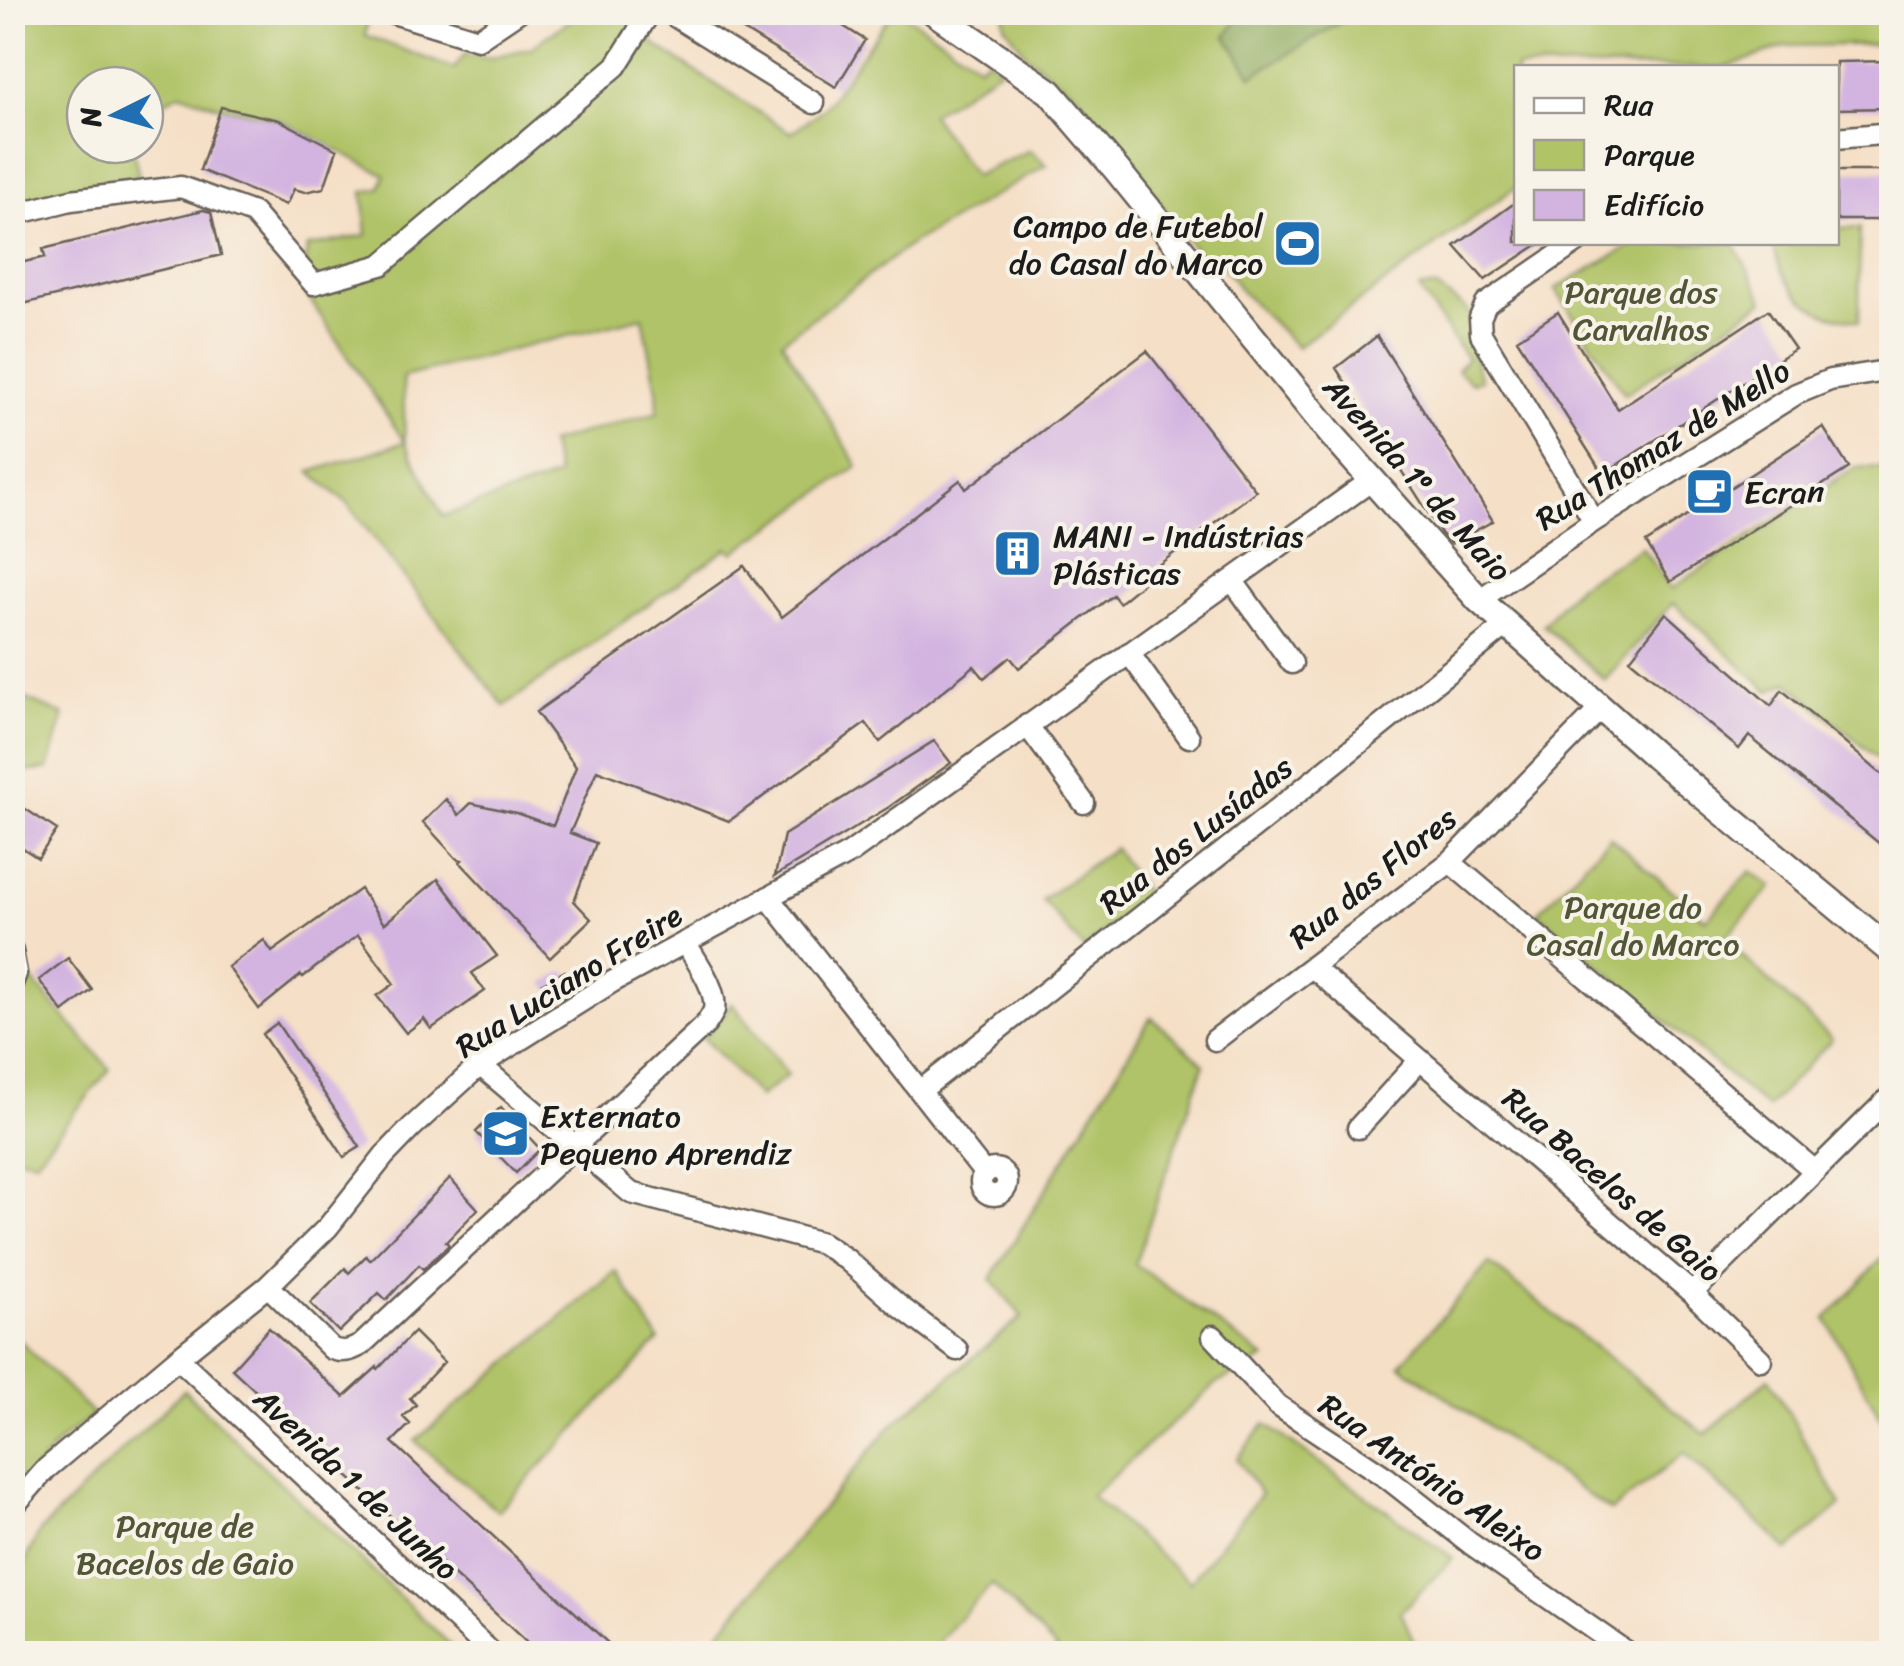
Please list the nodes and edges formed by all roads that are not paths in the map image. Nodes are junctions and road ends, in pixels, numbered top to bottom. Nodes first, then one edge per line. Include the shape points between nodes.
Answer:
1 (390, 12) edge
2 (518, 12) edge
3 (650, 12) edge
4 (668, 12) edge
5 (951, 17) edge
6 (814, 103) dead end
7 (1892, 133) edge
8 (1839, 138) edge
9 (12, 215) edge
10 (1572, 245) edge
11 (1892, 370) edge
12 (1372, 480) junction
13 (1594, 521) junction
14 (1232, 580) junction
15 (1479, 600) junction
16 (1508, 624) junction
17 (1129, 652) junction
18 (1292, 663) dead end
19 (1600, 709) junction
20 (1027, 725) junction
21 (1189, 737) dead end
22 (1084, 803) dead end
23 (1450, 862) junction
24 (768, 897) junction
25 (685, 942) junction
26 (12, 952) edge
27 (1892, 952) edge
28 (1312, 967) junction
29 (12, 984) edge
30 (1216, 1040) dead end
31 (1420, 1060) junction
32 (480, 1065) junction
33 (920, 1091) junction
34 (1892, 1095) edge
35 (1358, 1128) dead end
36 (573, 1146) junction
37 (1815, 1170) junction
38 (985, 1174) dead end
39 (268, 1286) junction
40 (1692, 1293) junction
41 (1213, 1336) dead end
42 (957, 1350) dead end
43 (178, 1358) junction
44 (1761, 1360) dead end
45 (12, 1508) edge
46 (493, 1654) edge
47 (1628, 1654) edge

1 - 2 street via 478,39
3 - 9 street via 616,66 381,265 314,284 252,213 181,187 71,200
4 - 6 street
5 - 12 street, Avenida 1º de Maio via 1050,92
7 - 8 street
10 - 13 street via 1486,304 1480,329
11 - 13 street, Rua Thomaz de Mello via 1803,390
12 - 14 street, Rua Luciano Freire
12 - 15 street, Avenida 1º de Maio
13 - 15 street, Rua Thomaz de Mello
14 - 17 street, Rua Luciano Freire
14 - 18 street
15 - 16 street, Avenida 1º de Maio
16 - 19 street, Avenida 1º de Maio
16 - 33 street, Rua dos Lusíadas
17 - 20 street, Rua Luciano Freire
17 - 21 street
19 - 23 street, Rua das Flores
19 - 27 street, Avenida 1º de Maio
20 - 22 street
20 - 24 street, Rua Luciano Freire via 850,853
23 - 28 street, Rua das Flores
23 - 37 street
24 - 25 street, Rua Luciano Freire
24 - 33 street
25 - 32 street, Rua Luciano Freire
25 - 36 street via 706,978 714,1012
26 - 29 street
28 - 30 street, Rua das Flores
28 - 31 street, Rua Bacelos de Gaio
31 - 35 street
31 - 40 street, Rua Bacelos de Gaio
32 - 36 street
32 - 39 street, Rua Luciano Freire via 384,1156
33 - 38 street
34 - 37 street
36 - 39 street via 350,1351 332,1349
36 - 42 street via 630,1193 822,1243
37 - 40 street
39 - 43 street, Rua Luciano Freire
40 - 44 street, Rua Bacelos de Gaio
41 - 47 street, Rua António Aleixo via 1277,1405
43 - 45 street, Rua Luciano Freire via 46,1468
43 - 46 street, Avenida 1 de Junho

